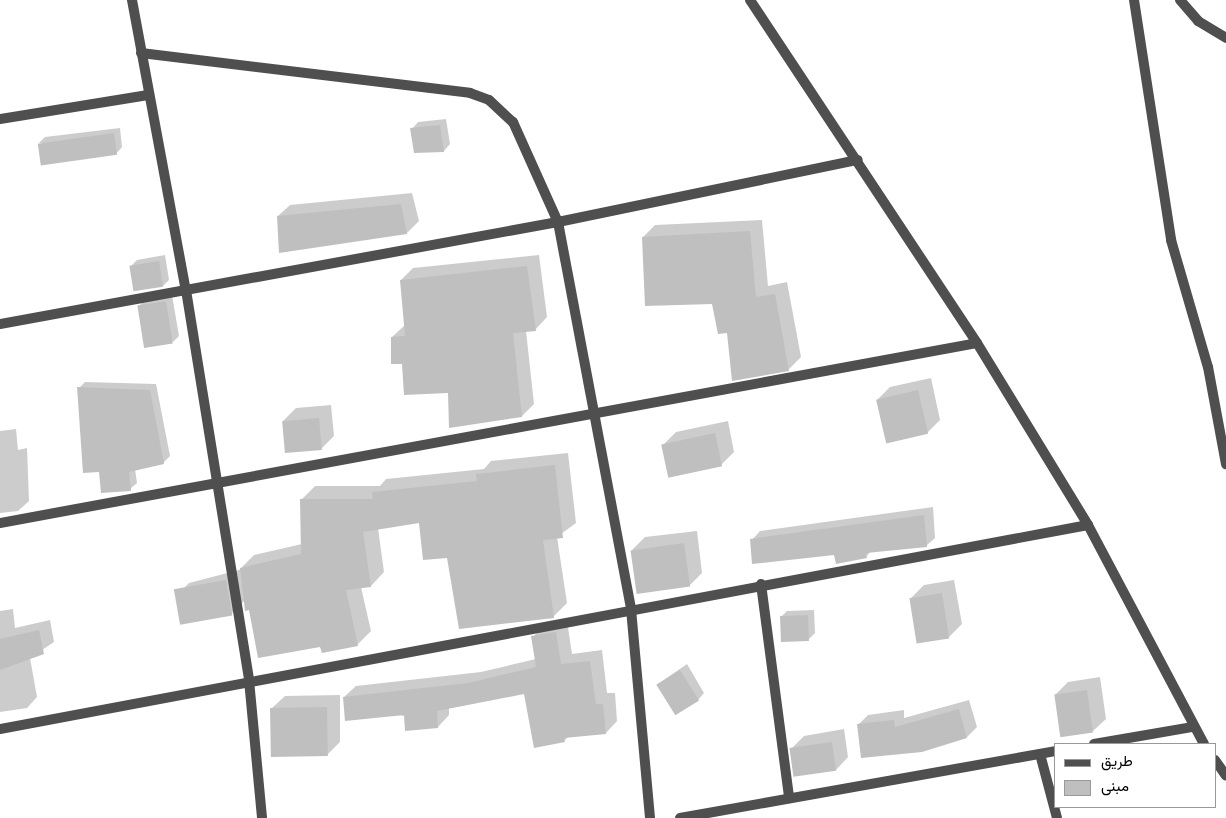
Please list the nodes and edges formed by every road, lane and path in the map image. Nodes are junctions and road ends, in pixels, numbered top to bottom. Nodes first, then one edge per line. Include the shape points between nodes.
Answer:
1 (132, 0) edge
2 (750, 0) edge
3 (1134, 0) edge
4 (1180, 0) edge
5 (1226, 38) edge
6 (141, 54) junction
7 (148, 94) junction
8 (0, 119) edge
9 (858, 160) junction
10 (558, 222) junction
11 (186, 290) junction
12 (0, 324) edge
13 (977, 343) junction
14 (594, 415) junction
15 (1226, 464) edge
16 (218, 484) junction
17 (0, 523) edge
18 (1088, 525) junction
19 (761, 584) junction
20 (631, 608) junction
21 (249, 680) junction
22 (1192, 727) junction
23 (0, 729) edge
24 (1100, 743) edge
25 (1203, 743) edge
26 (1054, 751) edge
27 (1040, 754) junction
28 (1216, 761) edge
29 (1226, 776) edge
30 (789, 798) junction
31 (1054, 807) edge
32 (262, 818) edge
33 (650, 818) edge
34 (680, 818) edge

1 - 6 street
2 - 9 street
3 - 15 street via 1171,240 1208,367
4 - 5 street via 1198,21
6 - 7 street
6 - 10 street via 470,93 489,100 513,122
7 - 8 street
7 - 11 street
9 - 10 street
9 - 13 street
10 - 11 street
10 - 14 street
11 - 12 street
11 - 16 street
13 - 14 street
13 - 18 street
14 - 16 street
14 - 20 street
16 - 17 street
16 - 21 street
18 - 19 street
18 - 22 street
19 - 20 street
19 - 30 street
20 - 21 street
20 - 33 street
21 - 23 street
21 - 32 street
22 - 24 street
22 - 25 street
26 - 27 street
27 - 30 street
27 - 31 street
28 - 29 street
30 - 34 street

